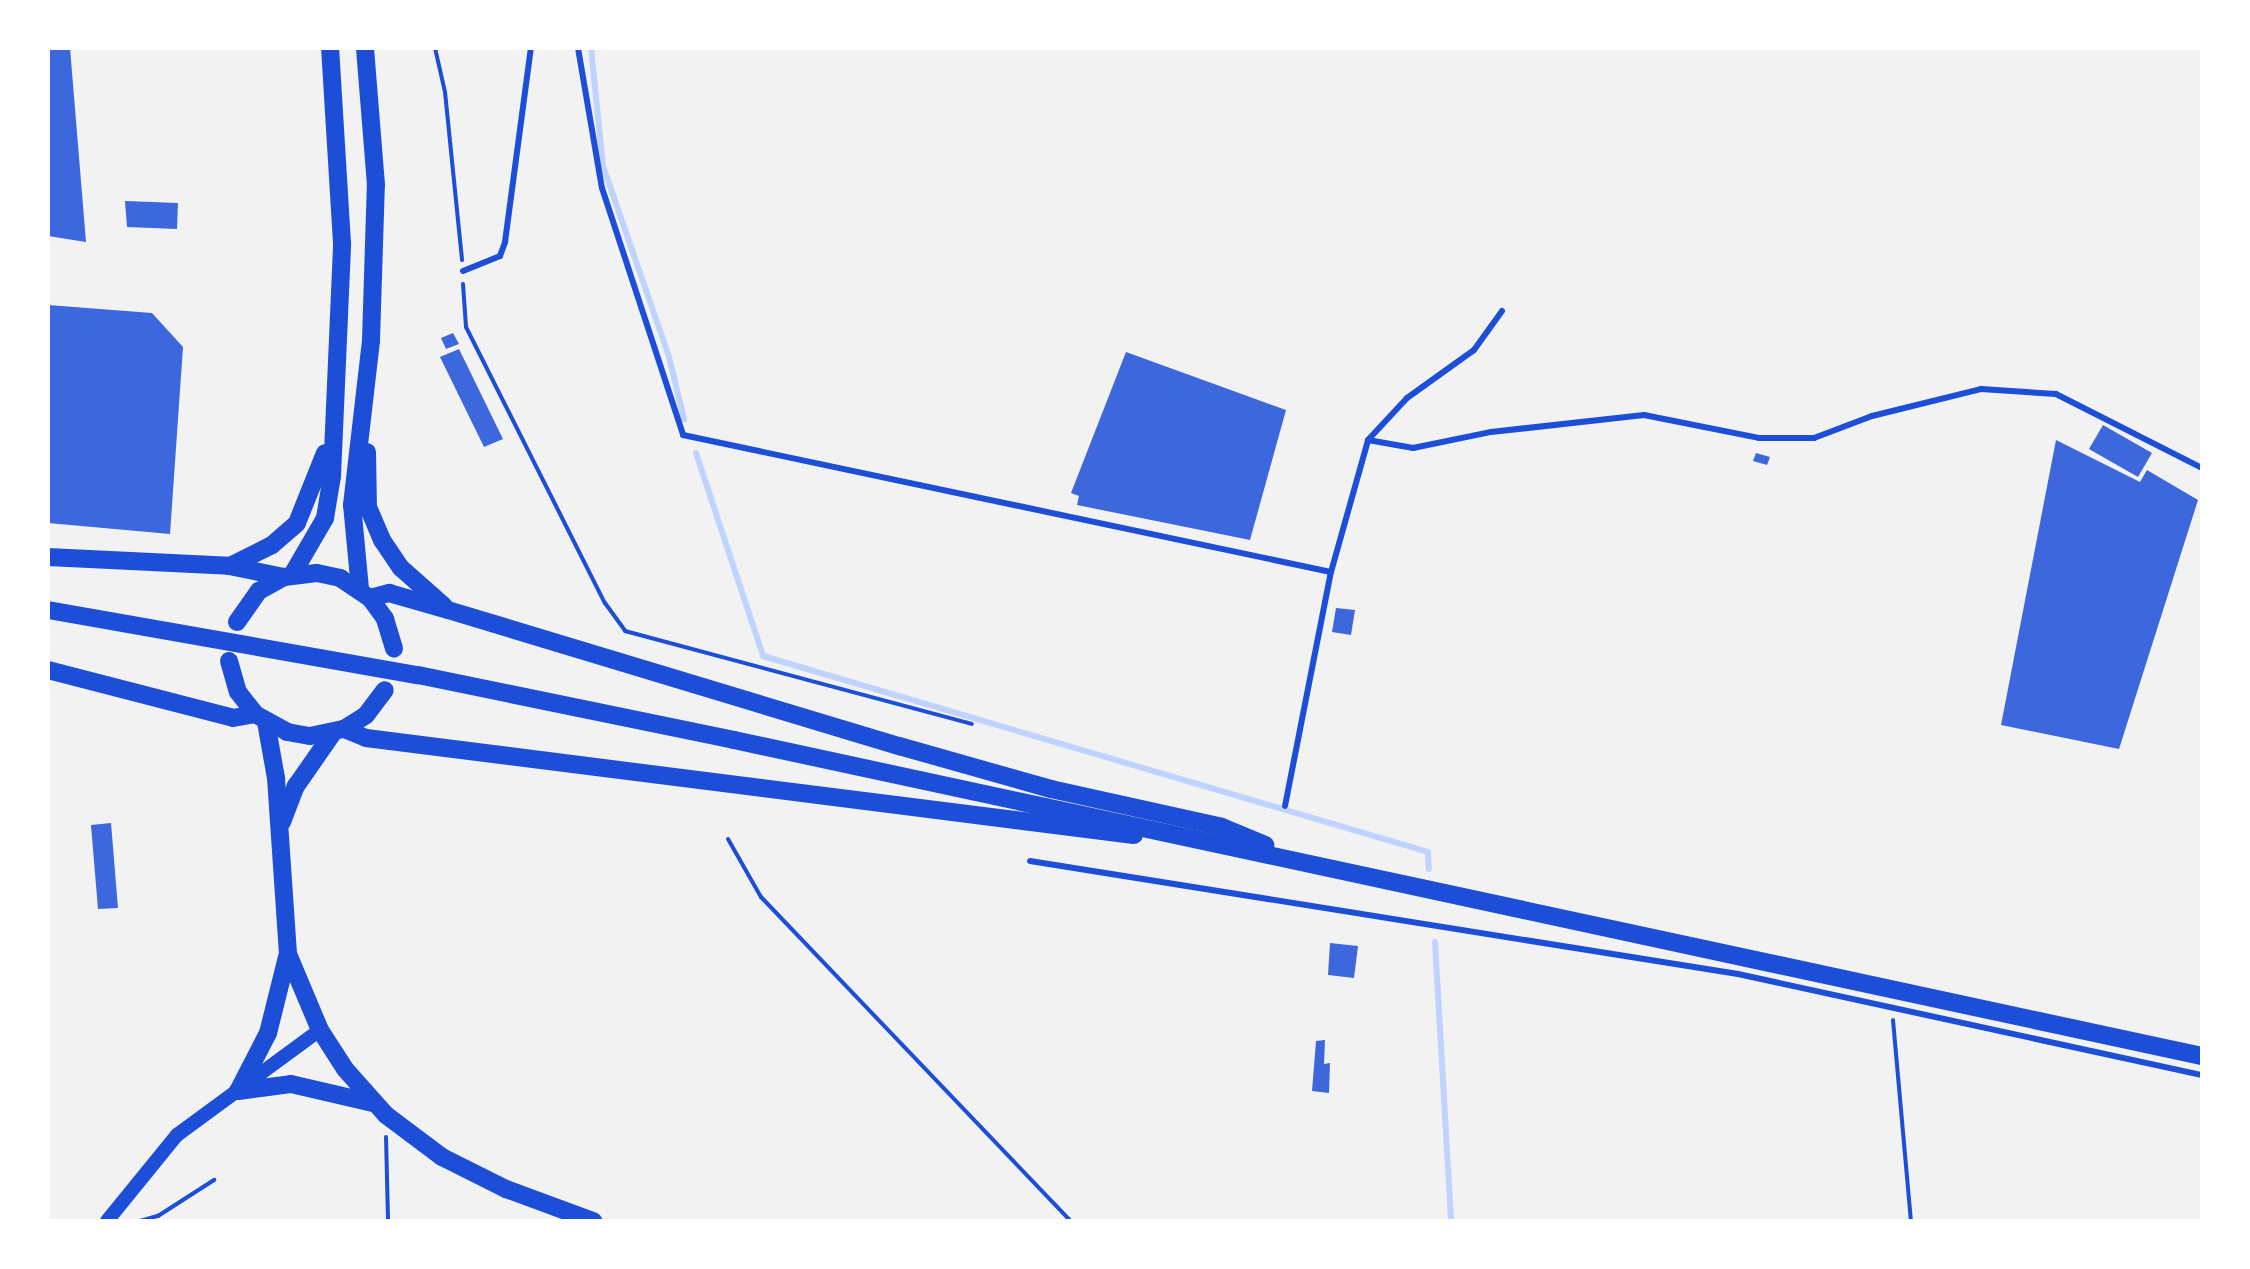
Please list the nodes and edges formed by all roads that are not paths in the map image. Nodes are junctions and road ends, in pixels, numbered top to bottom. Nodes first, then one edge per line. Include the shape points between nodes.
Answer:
1 (330, 48) edge
2 (365, 48) edge
3 (531, 48) edge
4 (578, 48) edge
5 (463, 271) road end
6 (1502, 311) dead end
7 (364, 430) junction
8 (330, 439) junction
9 (1368, 440) junction
10 (2202, 468) edge
11 (48, 557) edge
12 (229, 566) junction
13 (1331, 572) junction
14 (288, 576) junction
15 (365, 594) junction
16 (48, 610) edge
17 (448, 610) junction
18 (237, 622) dead end
19 (394, 649) dead end
20 (229, 661) dead end
21 (48, 670) edge
22 (385, 690) dead end
23 (260, 718) junction
24 (338, 731) junction
25 (1285, 806) dead end
26 (280, 828) junction
27 (1189, 837) junction
28 (1030, 861) dead end
29 (1308, 863) junction
30 (288, 954) junction
31 (320, 1030) junction
32 (2202, 1056) edge
33 (2202, 1075) edge
34 (238, 1091) junction
35 (381, 1109) junction
36 (107, 1221) edge
37 (593, 1221) edge

1 - 8 highway via 342,243
2 - 7 highway via 376,185
3 - 5 lane via 505,242 500,256
4 - 13 lane via 602,188 683,435
6 - 9 lane via 1474,350 1407,398
7 - 15 highway via 352,505
7 - 17 highway via 368,507 382,540 401,568
8 - 12 highway via 297,523 272,545
8 - 14 highway via 328,507
9 - 10 lane via 1413,448 1491,432 1644,415 1759,438 1814,438 1872,416 1981,389 2056,394
9 - 13 lane
11 - 12 highway
12 - 14 highway
13 - 25 lane
14 - 15 highway via 317,573
14 - 18 highway via 259,591
15 - 17 highway via 389,593
15 - 19 highway via 385,619
16 - 27 highway via 418,675
17 - 29 highway via 945,759 1222,827
20 - 23 highway via 238,692
21 - 23 highway via 233,718
22 - 24 highway via 366,715
23 - 24 highway via 298,734
23 - 26 highway
24 - 26 highway via 296,786
24 - 27 highway via 809,790 1086,833
26 - 30 highway
27 - 29 highway
28 - 33 lane via 1279,905 1724,971
29 - 32 highway
30 - 31 highway
30 - 34 highway via 268,1033
31 - 34 street
31 - 35 highway
34 - 35 highway via 291,1084
34 - 36 street via 177,1135
35 - 37 highway via 442,1157 506,1189

